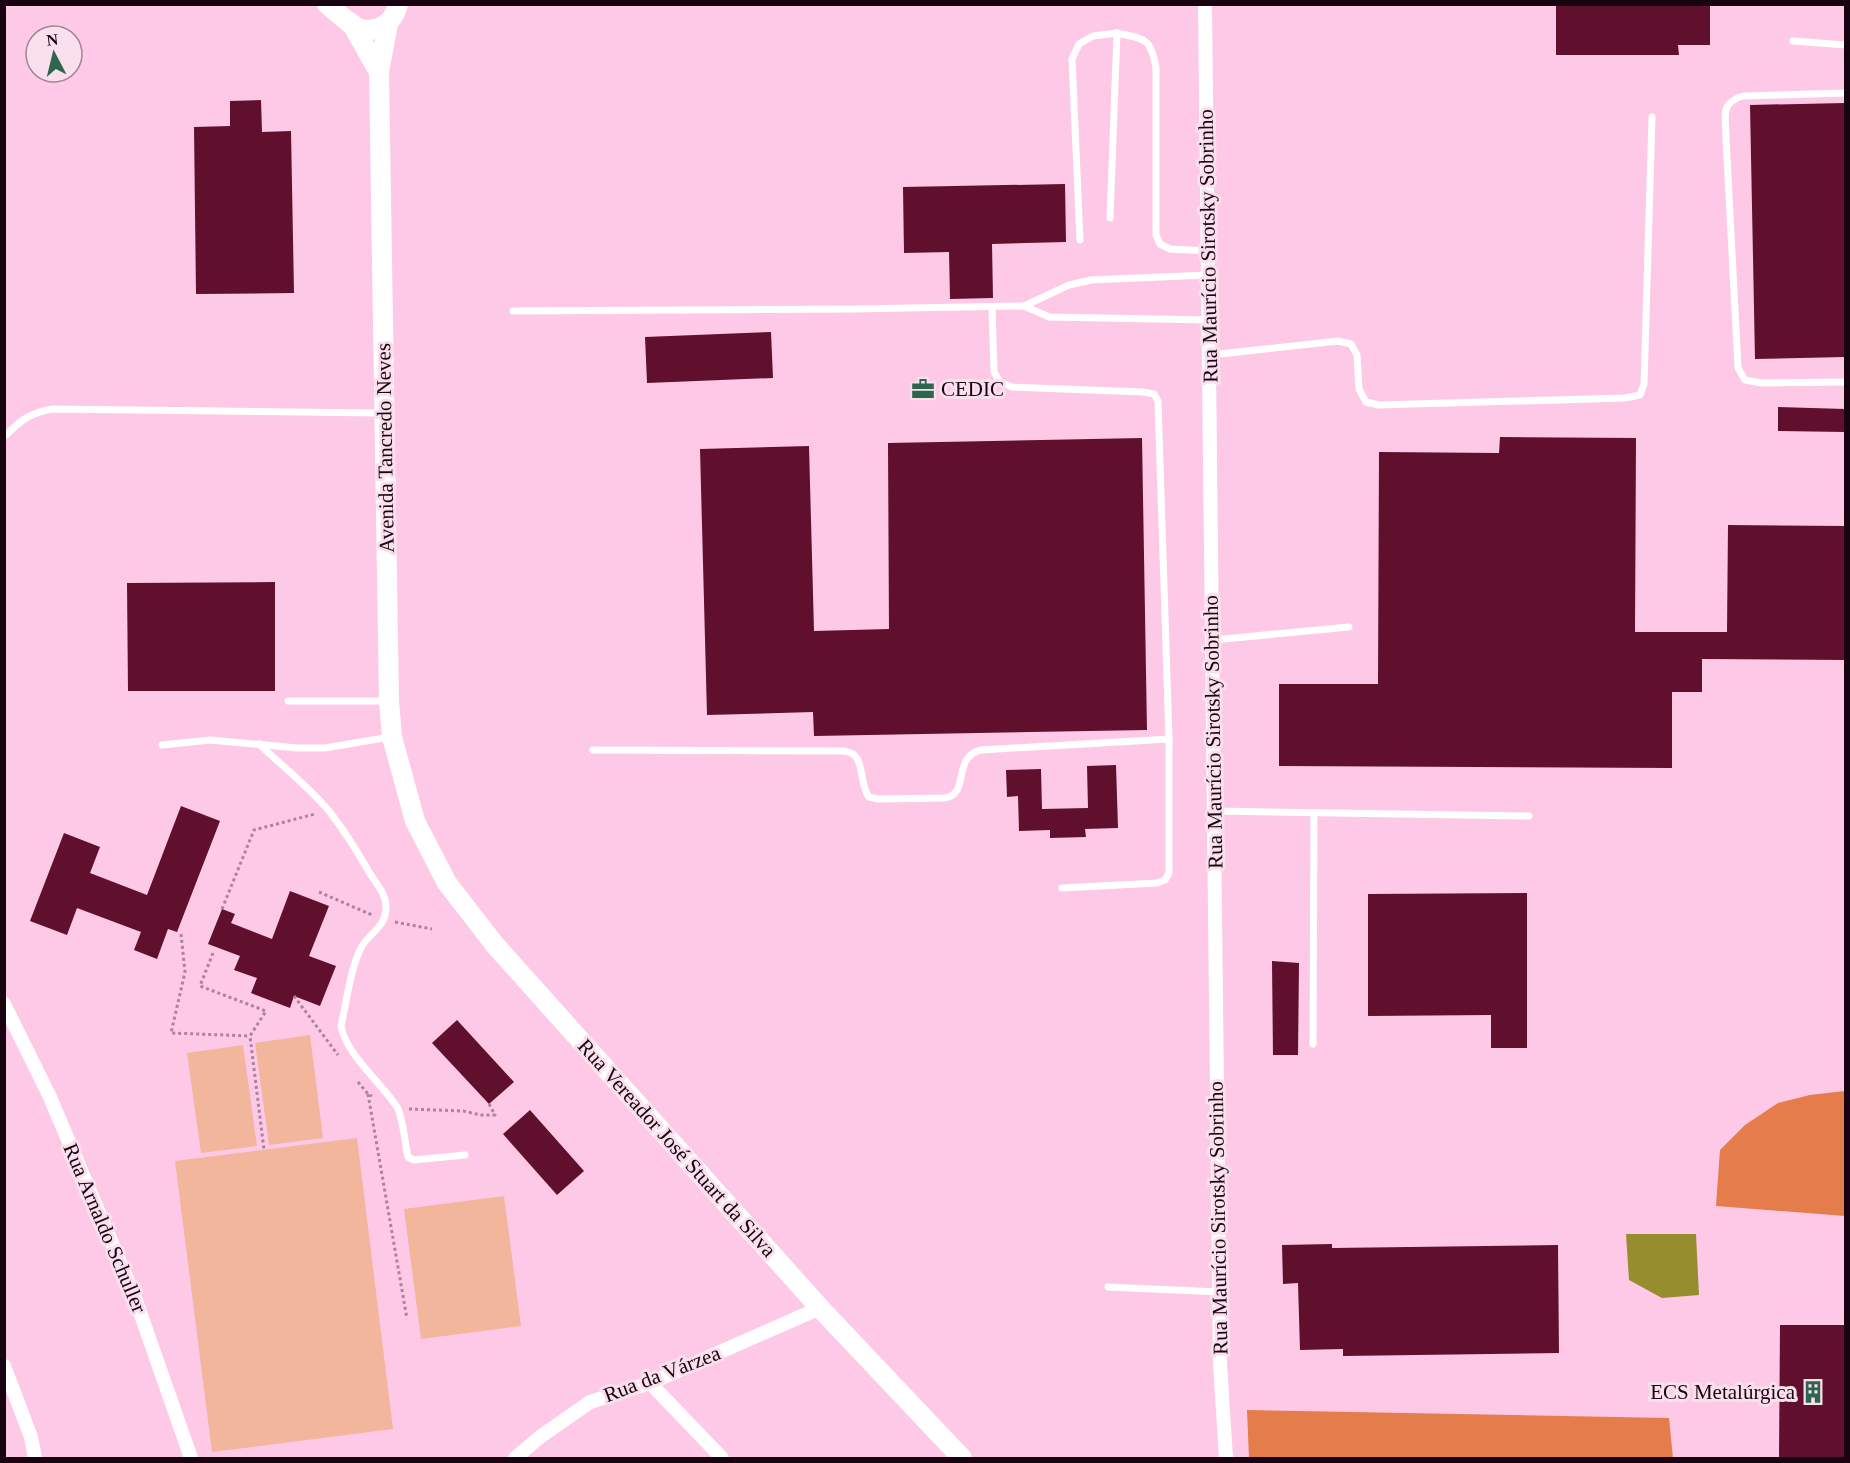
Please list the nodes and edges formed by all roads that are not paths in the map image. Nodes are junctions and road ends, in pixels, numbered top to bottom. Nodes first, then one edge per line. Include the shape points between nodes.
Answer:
1 (327, 4) edge
2 (341, 4) edge
3 (1205, 4) edge
4 (396, 10) edge
5 (353, 26) junction
6 (1118, 33) junction
7 (1793, 41) dead end
8 (1845, 45) edge
9 (379, 72) junction
10 (1845, 93) edge
11 (1652, 117) dead end
12 (1110, 218) dead end
13 (1080, 240) dead end
14 (1208, 251) junction
15 (1209, 275) junction
16 (1024, 306) junction
17 (992, 307) junction
18 (513, 311) dead end
19 (1209, 320) junction
20 (1210, 355) junction
21 (1845, 382) edge
22 (385, 413) junction
23 (6, 435) edge
24 (1349, 627) dead end
25 (1213, 640) junction
26 (288, 701) dead end
27 (389, 701) junction
28 (392, 737) junction
29 (1169, 739) junction
30 (259, 744) junction
31 (162, 745) dead end
32 (593, 750) dead end
33 (1214, 811) junction
34 (1314, 813) junction
35 (1529, 816) dead end
36 (415, 821) joint
37 (1062, 888) dead end
38 (4, 1004) edge
39 (1313, 1044) dead end
40 (465, 1155) dead end
41 (1108, 1287) dead end
42 (1219, 1292) junction
43 (820, 1308) junction
44 (4, 1366) edge
45 (650, 1383) junction
46 (35, 1458) edge
47 (192, 1458) edge
48 (515, 1458) edge
49 (722, 1458) edge
50 (962, 1458) edge
51 (1227, 1458) edge

1 - 5 main road, Avenida Tancredo Neves
2 - 5 main road
3 - 14 street, Rua Maurício Sirotsky Sobrinho
4 - 5 main road via 380,29
4 - 9 main road, Avenida Tancredo Neves
5 - 9 main road, Avenida Tancredo Neves
6 - 12 lane
6 - 13 lane via 1093,36 1079,44 1072,59
6 - 14 lane via 1142,38 1153,49 1156,235 1160,244 1170,249
7 - 8 lane
9 - 22 main road, Avenida Tancredo Neves
10 - 21 lane via 1732,99 1726,108 1726,138 1738,368 1745,380 1762,383
11 - 20 lane via 1644,384 1640,395 1379,405 1366,402 1359,389 1357,355 1351,344 1338,341
14 - 15 street, Rua Maurício Sirotsky Sobrinho
15 - 16 lane via 1091,280 1069,285
15 - 19 street, Rua Maurício Sirotsky Sobrinho
16 - 17 lane
16 - 19 lane via 1048,317
17 - 18 lane
17 - 29 lane via 994,372 1000,382 1012,387 1143,392 1154,394 1158,401
19 - 20 street, Rua Maurício Sirotsky Sobrinho
20 - 25 street, Rua Maurício Sirotsky Sobrinho
22 - 23 lane via 52,409 21,420
22 - 27 main road, Avenida Tancredo Neves
24 - 25 lane
25 - 33 street, Rua Maurício Sirotsky Sobrinho
26 - 27 lane
27 - 28 main road, Avenida Tancredo Neves
28 - 30 lane via 325,748
28 - 36 main road, Avenida Tancredo Neves
29 - 32 lane via 972,752 966,758 956,793 944,798 869,797 859,762 854,754 843,751
29 - 37 lane via 1169,873 1165,880
30 - 31 lane via 210,740
30 - 40 lane via 328,811 384,896 384,920 358,955 341,1026 343,1037 398,1108 408,1157 414,1160
33 - 34 lane
33 - 42 street, Rua Maurício Sirotsky Sobrinho
34 - 35 lane
34 - 39 lane
36 - 43 main road, Rua Vereador José Stuart da Silva via 447,882 495,945
38 - 47 street, Rua Arnaldo Schuller via 49,1095 134,1295
41 - 42 lane
42 - 51 street, Rua Maurício Sirotsky Sobrinho
43 - 45 street, Rua da Várzea
43 - 50 main road, Rua Vereador José Stuart da Silva
44 - 46 street
45 - 48 street, Rua da Várzea via 590,1402
45 - 49 street

